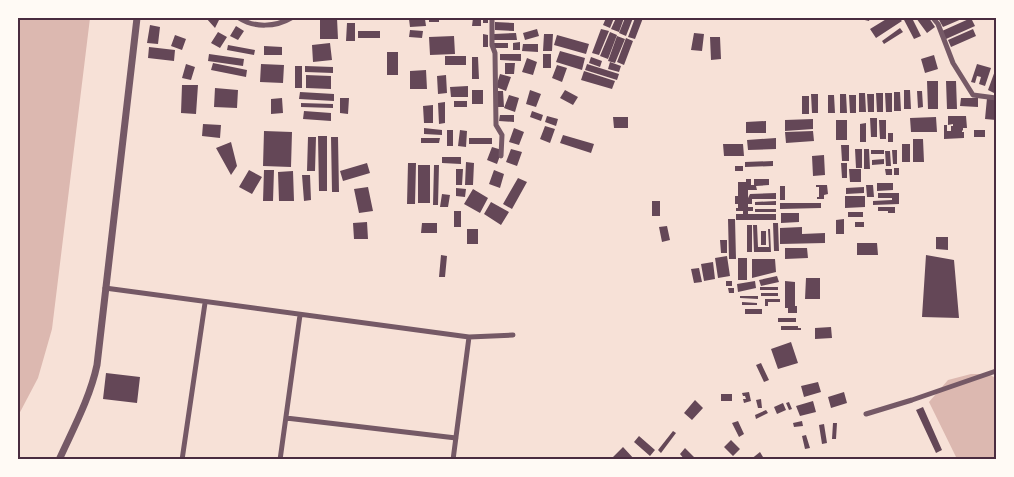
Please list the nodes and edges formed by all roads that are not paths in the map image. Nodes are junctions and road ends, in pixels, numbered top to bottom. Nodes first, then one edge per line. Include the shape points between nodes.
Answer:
1 (137, 18) edge
2 (239, 18) edge
3 (291, 18) edge
4 (492, 18) edge
5 (933, 18) edge
6 (996, 98) edge
7 (501, 156) dead end
8 (105, 288) junction
9 (205, 302) junction
10 (300, 315) junction
11 (513, 334) dead end
12 (469, 337) junction
13 (996, 371) edge
14 (866, 414) dead end
15 (286, 418) junction
16 (456, 438) junction
17 (59, 460) edge
18 (182, 460) edge
19 (280, 460) edge
20 (453, 460) edge

1 - 8 street
2 - 3 street via 254,25 284,22
4 - 7 street via 496,125 502,135
5 - 6 street via 953,63 973,95
8 - 9 street
8 - 17 street via 94,381
9 - 10 street
9 - 18 street
10 - 12 street
10 - 15 street
11 - 12 street
12 - 16 street
13 - 14 street
15 - 16 street
15 - 19 street
16 - 20 street

